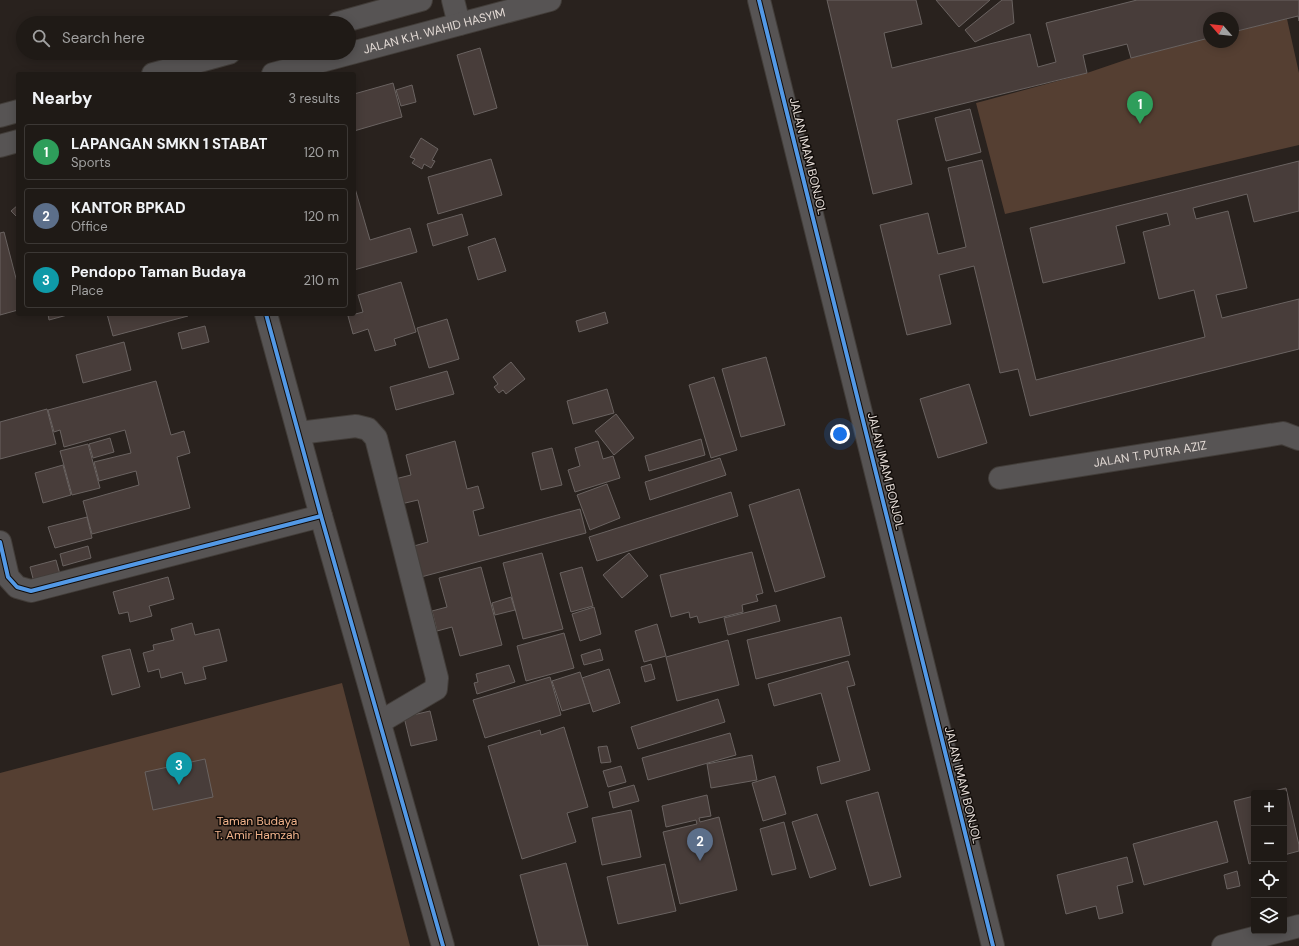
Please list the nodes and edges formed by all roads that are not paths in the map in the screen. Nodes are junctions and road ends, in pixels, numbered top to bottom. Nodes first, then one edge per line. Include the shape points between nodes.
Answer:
1 (421, 0) edge
2 (453, 0) edge
3 (550, 0) edge
4 (759, 0) edge
5 (356, 18) edge
6 (459, 24) junction
7 (356, 52) edge
8 (213, 60) edge
9 (325, 60) edge
10 (195, 68) edge
11 (167, 72) edge
12 (280, 72) edge
13 (16, 112) edge
14 (0, 116) edge
15 (16, 142) edge
16 (0, 146) edge
17 (267, 316) edge
18 (299, 433) junction
19 (1299, 439) edge
20 (1000, 478) dead end
21 (321, 516) junction
22 (0, 542) edge
23 (380, 722) junction
24 (1299, 926) edge
25 (1287, 929) edge
26 (1269, 934) edge
27 (443, 946) edge
28 (993, 946) edge
29 (1223, 946) edge

1 - 5 street
2 - 6 street
3 - 6 street, JALAN K.H. WAHID HASYIM
4 - 28 street, JALAN IMAM BONJOL
6 - 7 street, JALAN K.H. WAHID HASYIM
8 - 10 street
9 - 12 street, JALAN K.H. WAHID HASYIM
10 - 11 street
13 - 14 street
15 - 16 street
17 - 18 street
18 - 21 street
18 - 23 street via 356,426 368,429 376,438 437,678 436,689
19 - 20 street, JALAN T. PUTRA AZIZ via 1284,433
21 - 22 street via 30,591 17,587 8,577
21 - 23 street
23 - 27 street
24 - 25 street
26 - 29 street

